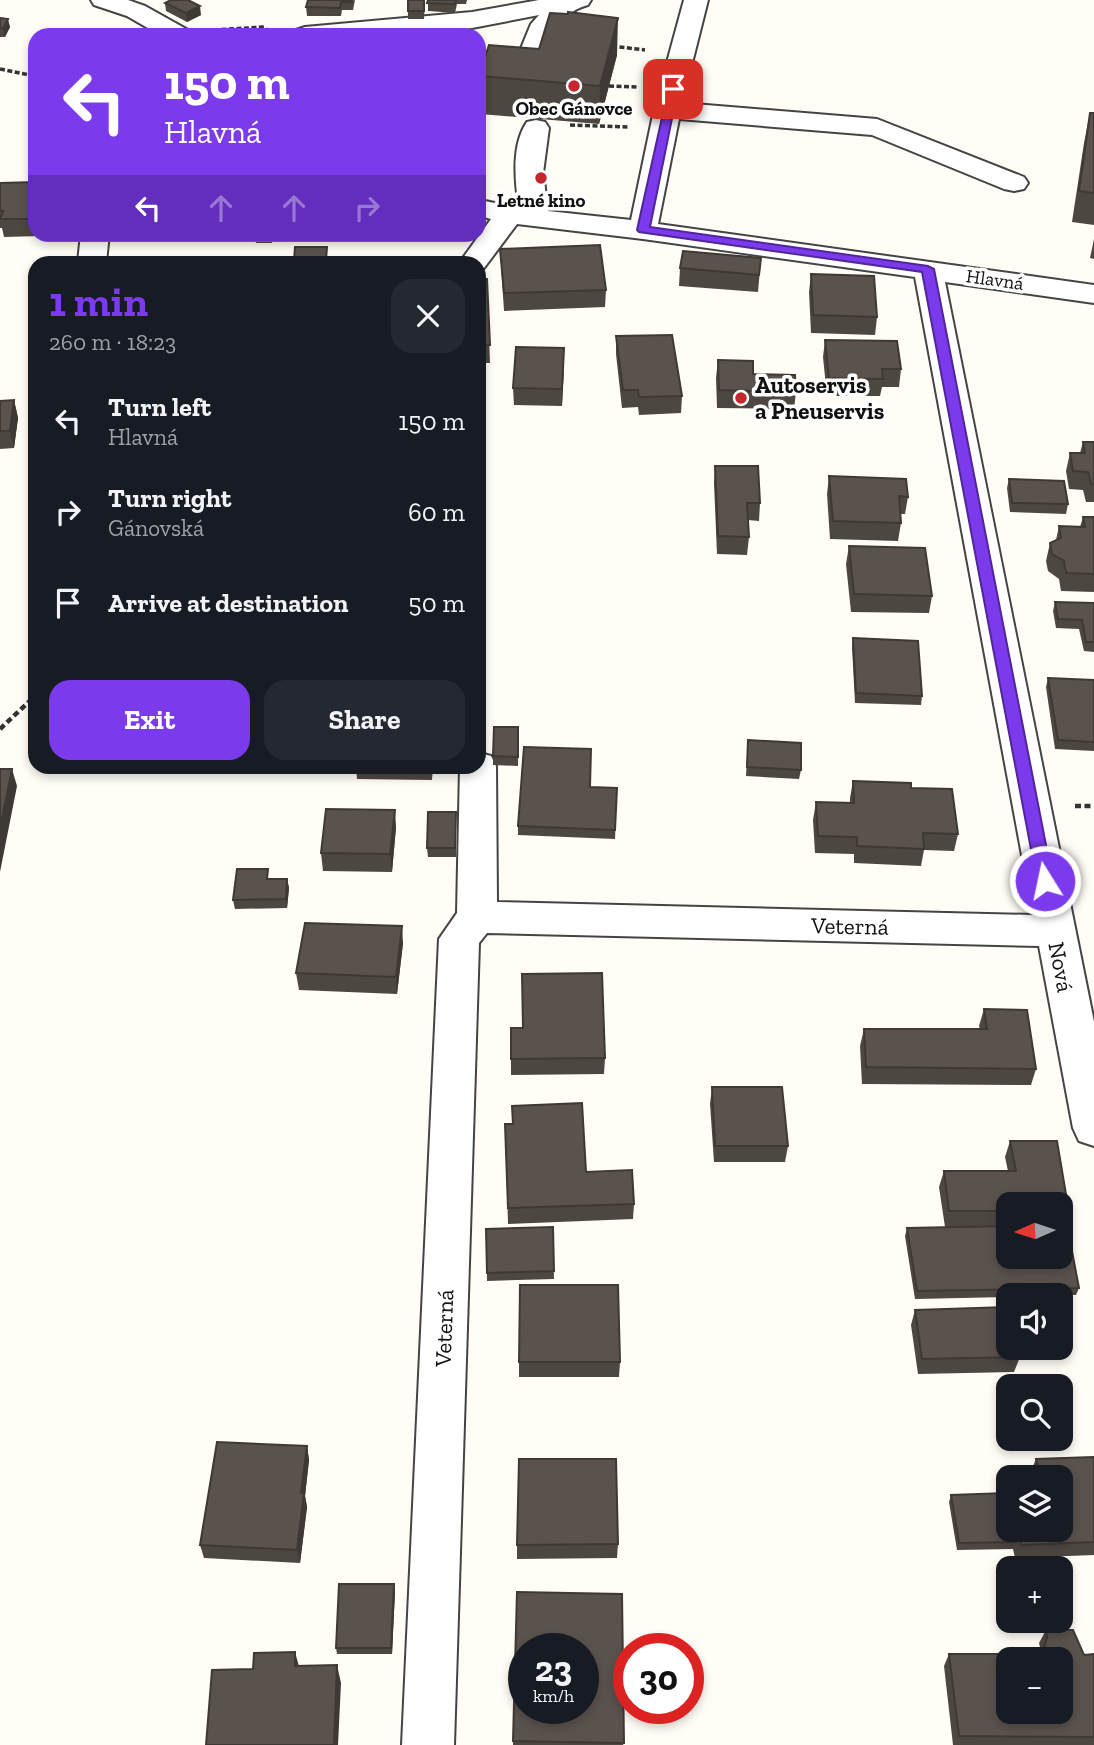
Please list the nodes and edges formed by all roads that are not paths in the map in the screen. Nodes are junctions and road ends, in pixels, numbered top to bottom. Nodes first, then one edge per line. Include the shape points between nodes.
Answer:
1 (103, 0) edge
2 (696, 0) edge
3 (573, 1) edge
4 (166, 28) edge
5 (383, 28) edge
6 (519, 85) edge
7 (666, 119) junction
8 (547, 126) edge
9 (1014, 183) dead end
10 (486, 209) edge
11 (522, 216) junction
12 (643, 230) junction
13 (480, 256) edge
14 (928, 269) junction
15 (1094, 294) edge
16 (478, 774) edge
17 (477, 917) junction
18 (1054, 931) junction
19 (1094, 1128) edge
20 (428, 1745) edge

1 - 4 street
2 - 7 street
3 - 5 street via 472,20
3 - 6 street via 544,24
7 - 9 street via 877,127
7 - 12 street
8 - 11 street via 530,152
10 - 11 street, Hlavná
11 - 12 street, Hlavná
11 - 13 street
12 - 14 street, Hlavná
14 - 15 street, Hlavná
14 - 18 street, Nová
16 - 17 street
17 - 18 street, Veterná
17 - 20 street, Veterná via 458,939
18 - 19 street, Nová

